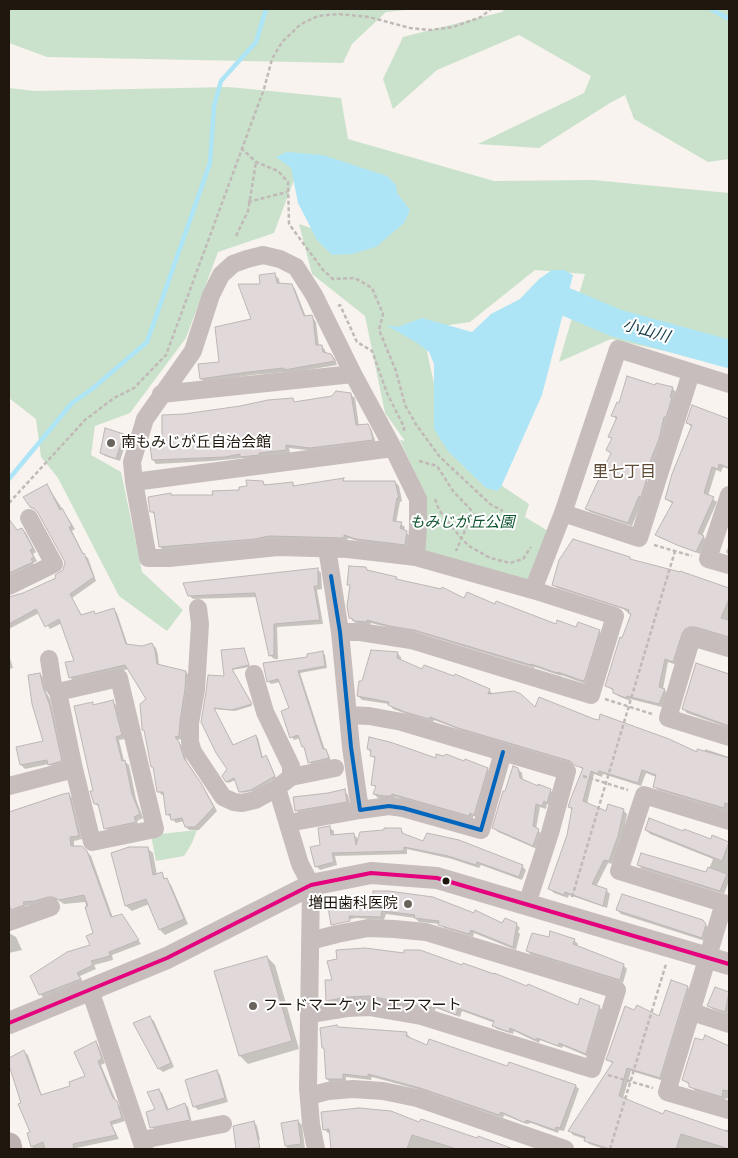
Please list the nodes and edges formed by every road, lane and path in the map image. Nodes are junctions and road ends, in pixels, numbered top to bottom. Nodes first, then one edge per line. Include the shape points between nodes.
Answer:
1 (491, 9) edge
2 (241, 148) junction
3 (256, 162) junction
4 (288, 192) junction
5 (248, 202) junction
6 (236, 236) dead end
7 (322, 310) junction
8 (691, 372) junction
9 (353, 374) junction
10 (729, 384) edge
11 (161, 394) junction
12 (398, 442) junction
13 (421, 466) dead end
14 (134, 482) junction
15 (729, 495) edge
16 (433, 496) dead end
17 (9, 503) edge
18 (503, 511) dead end
19 (563, 513) junction
20 (30, 518) dead end
21 (461, 538) junction
22 (639, 538) junction
23 (532, 545) dead end
24 (327, 548) junction
25 (676, 551) junction
26 (416, 557) junction
27 (708, 559) junction
28 (729, 565) edge
29 (450, 567) junction
30 (9, 586) edge
31 (533, 590) junction
32 (198, 608) dead end
33 (340, 632) junction
34 (729, 648) edge
35 (49, 659) dead end
36 (254, 674) dead end
37 (58, 692) junction
38 (591, 695) junction
39 (628, 707) junction
40 (348, 715) junction
41 (668, 718) junction
42 (729, 737) edge
43 (503, 752) junction
44 (335, 768) dead end
45 (74, 769) junction
46 (567, 771) junction
47 (291, 777) junction
48 (606, 783) junction
49 (9, 786) edge
50 (277, 788) junction
51 (644, 795) junction
52 (360, 810) junction
53 (729, 821) edge
54 (288, 823) junction
55 (311, 885) junction
56 (527, 904) junction
57 (726, 904) edge
58 (51, 907) dead end
59 (566, 916) junction
60 (9, 922) edge
61 (310, 941) junction
62 (671, 947) junction
63 (708, 958) junction
64 (729, 964) edge
65 (90, 990) junction
66 (692, 1012) junction
67 (310, 1014) junction
68 (9, 1023) edge
69 (729, 1024) edge
70 (592, 1069) junction
71 (629, 1082) junction
72 (667, 1092) junction
73 (309, 1096) junction
74 (729, 1110) edge
75 (223, 1124) dead end
76 (9, 1145) edge
77 (143, 1145) edge
78 (10, 1149) edge
79 (316, 1149) edge
80 (565, 1149) edge
81 (610, 1149) edge

1 - 2 path via 481,17 453,27 430,30 340,14 318,16 302,24 282,42 272,59
2 - 3 path
2 - 17 path via 166,355 134,388 114,398 85,420
3 - 4 path via 278,171 288,182
3 - 5 path
4 - 5 path
4 - 18 path via 289,224 323,270 333,279 355,278 372,288 383,314 379,330 396,371 405,405 416,426 440,457 490,504
5 - 6 path via 248,210
7 - 9 street
7 - 11 street via 296,267 263,255 233,264 221,276 211,295 193,351
7 - 12 path via 340,305 358,342 372,351 404,427
8 - 10 street
8 - 19 street via 618,350
8 - 22 street
9 - 11 street
9 - 12 street
11 - 14 street via 145,419 132,462
12 - 14 street
12 - 26 street via 418,499
13 - 21 path via 419,461 437,466 453,492 473,512
14 - 24 street via 148,558 278,547
15 - 27 street
16 - 21 path via 439,510
19 - 22 street
19 - 31 street
20 - 30 street via 54,564
21 - 23 path via 490,558 510,563 524,559
21 - 29 path
22 - 25 path
24 - 26 street
24 - 33 street
25 - 27 path
25 - 39 path
26 - 29 street
27 - 28 street
29 - 31 street
31 - 38 street via 615,616
32 - 50 street via 196,690 190,723 193,752 223,797 234,802 255,800
33 - 38 street via 411,640
33 - 40 street
34 - 41 street via 692,636
35 - 37 street via 53,685
36 - 47 street via 265,712 290,766
37 - 45 street
37 - 45 street via 119,678 155,829 92,842
38 - 39 path
39 - 41 path
39 - 48 path
40 - 43 street via 402,722
40 - 52 street
41 - 42 street
43 - 46 street
43 - 52 street via 481,830 403,808 388,806
44 - 47 street
45 - 49 street
46 - 48 path
46 - 56 street
47 - 50 street
48 - 51 path
48 - 59 path
50 - 54 street
51 - 53 street
51 - 57 street via 619,871
52 - 54 street
54 - 55 street via 300,864
55 - 56 street via 370,873 437,878
55 - 61 street
55 - 65 street via 166,958
56 - 59 street
57 - 63 street
58 - 60 street
59 - 62 street
61 - 67 street
61 - 70 street via 368,928 426,932 616,990
62 - 63 street
62 - 71 path
63 - 64 street
63 - 66 street
65 - 68 street
65 - 77 street
66 - 69 street
66 - 72 street
67 - 70 street via 369,1007 421,1016
67 - 73 street
70 - 71 path
71 - 72 path
71 - 81 path
72 - 74 street
73 - 79 street
73 - 80 street via 352,1089 383,1090 417,1098
75 - 77 street
76 - 78 main road

